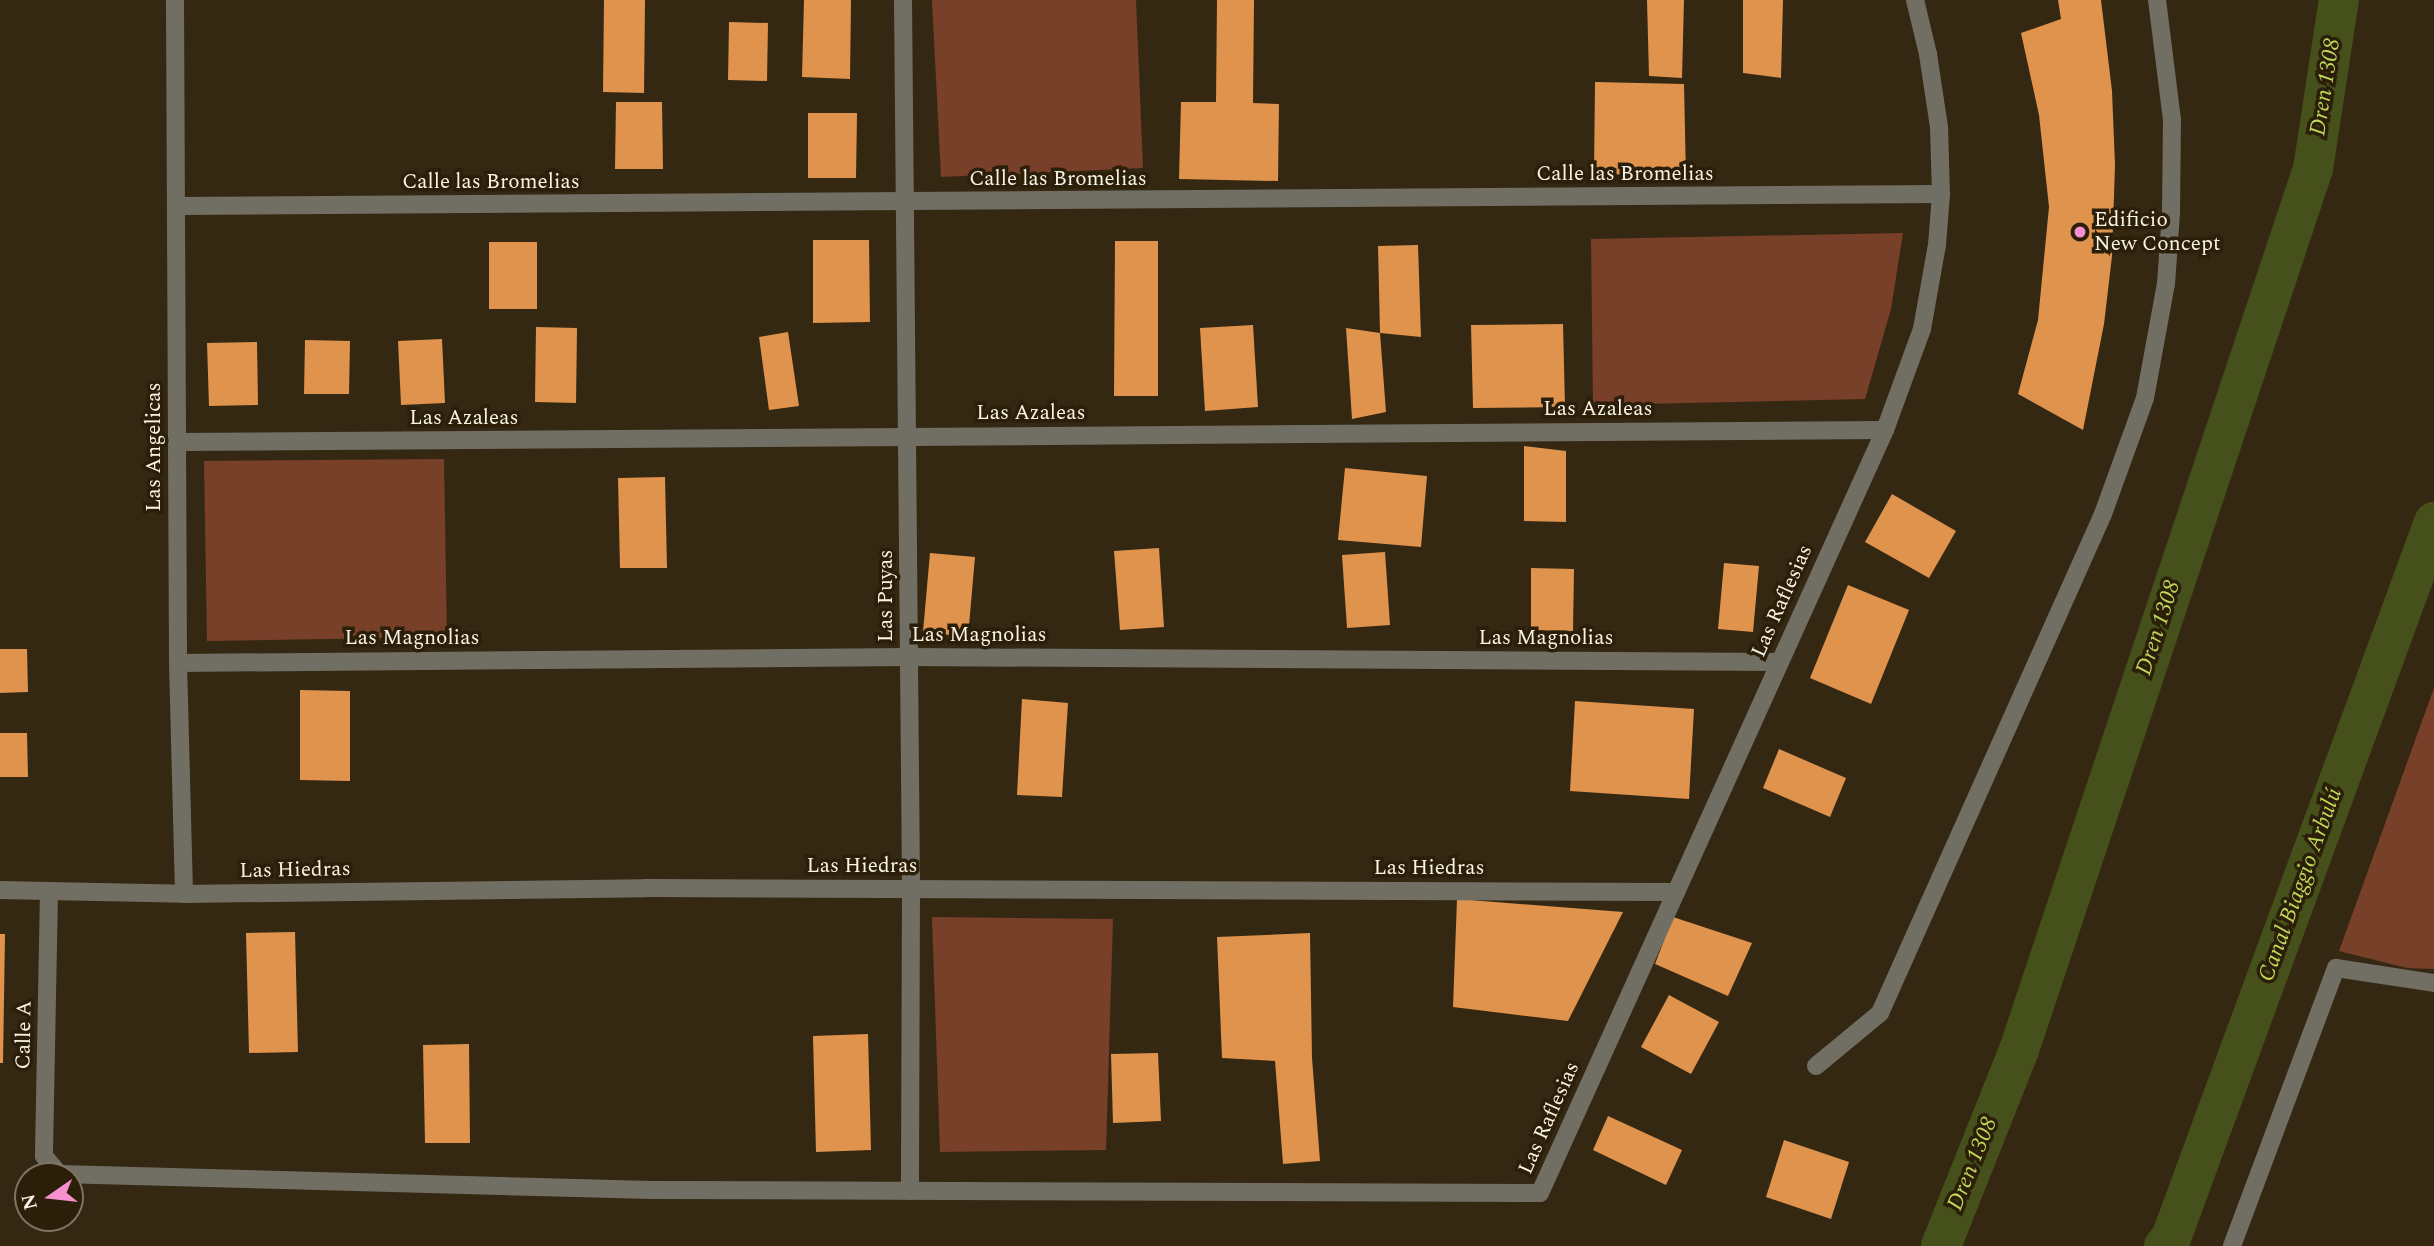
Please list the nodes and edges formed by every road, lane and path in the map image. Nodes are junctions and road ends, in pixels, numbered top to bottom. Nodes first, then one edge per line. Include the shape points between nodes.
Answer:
1 (175, 0) edge
2 (903, 0) edge
3 (1915, 0) edge
4 (2157, 0) edge
5 (1941, 194) junction
6 (905, 203) junction
7 (176, 205) junction
8 (1885, 430) junction
9 (907, 437) junction
10 (177, 442) junction
11 (909, 657) junction
12 (1780, 662) junction
13 (178, 663) junction
14 (911, 889) junction
15 (0, 890) edge
16 (49, 892) junction
17 (1676, 892) junction
18 (184, 894) junction
19 (2434, 983) edge
20 (1816, 1066) dead end
21 (910, 1191) junction
22 (2232, 1246) edge

1 - 7 street, Las Angelicas
2 - 6 street, Las Puyas
3 - 5 street, Las Raflesias via 1937,115
4 - 20 street via 2172,120 2171,212 2166,284 2145,398 2103,514 1880,1013
5 - 6 street, Calle las Bromelias
5 - 8 street, Las Raflesias via 1922,329
6 - 7 street, Calle las Bromelias
6 - 9 street, Las Puyas
7 - 10 street, Las Angelicas
8 - 9 street, Las Azaleas
8 - 12 street, Las Raflesias
9 - 10 street, Las Azaleas
9 - 11 street, Las Puyas
10 - 13 street, Las Angelicas
11 - 12 street, Las Magnolias
11 - 13 street, Las Magnolias
11 - 14 street, Las Puyas
12 - 17 street, Las Raflesias
13 - 18 street, Las Angelicas
14 - 17 street, Las Hiedras
14 - 18 street, Las Hiedras
14 - 21 street, Las Puyas
15 - 16 street, Las Hiedras
16 - 18 street, Las Hiedras
16 - 21 street, Calle A via 44,1156 59,1174 652,1190
17 - 21 street, Las Raflesias via 1540,1193
19 - 22 street via 2336,968

